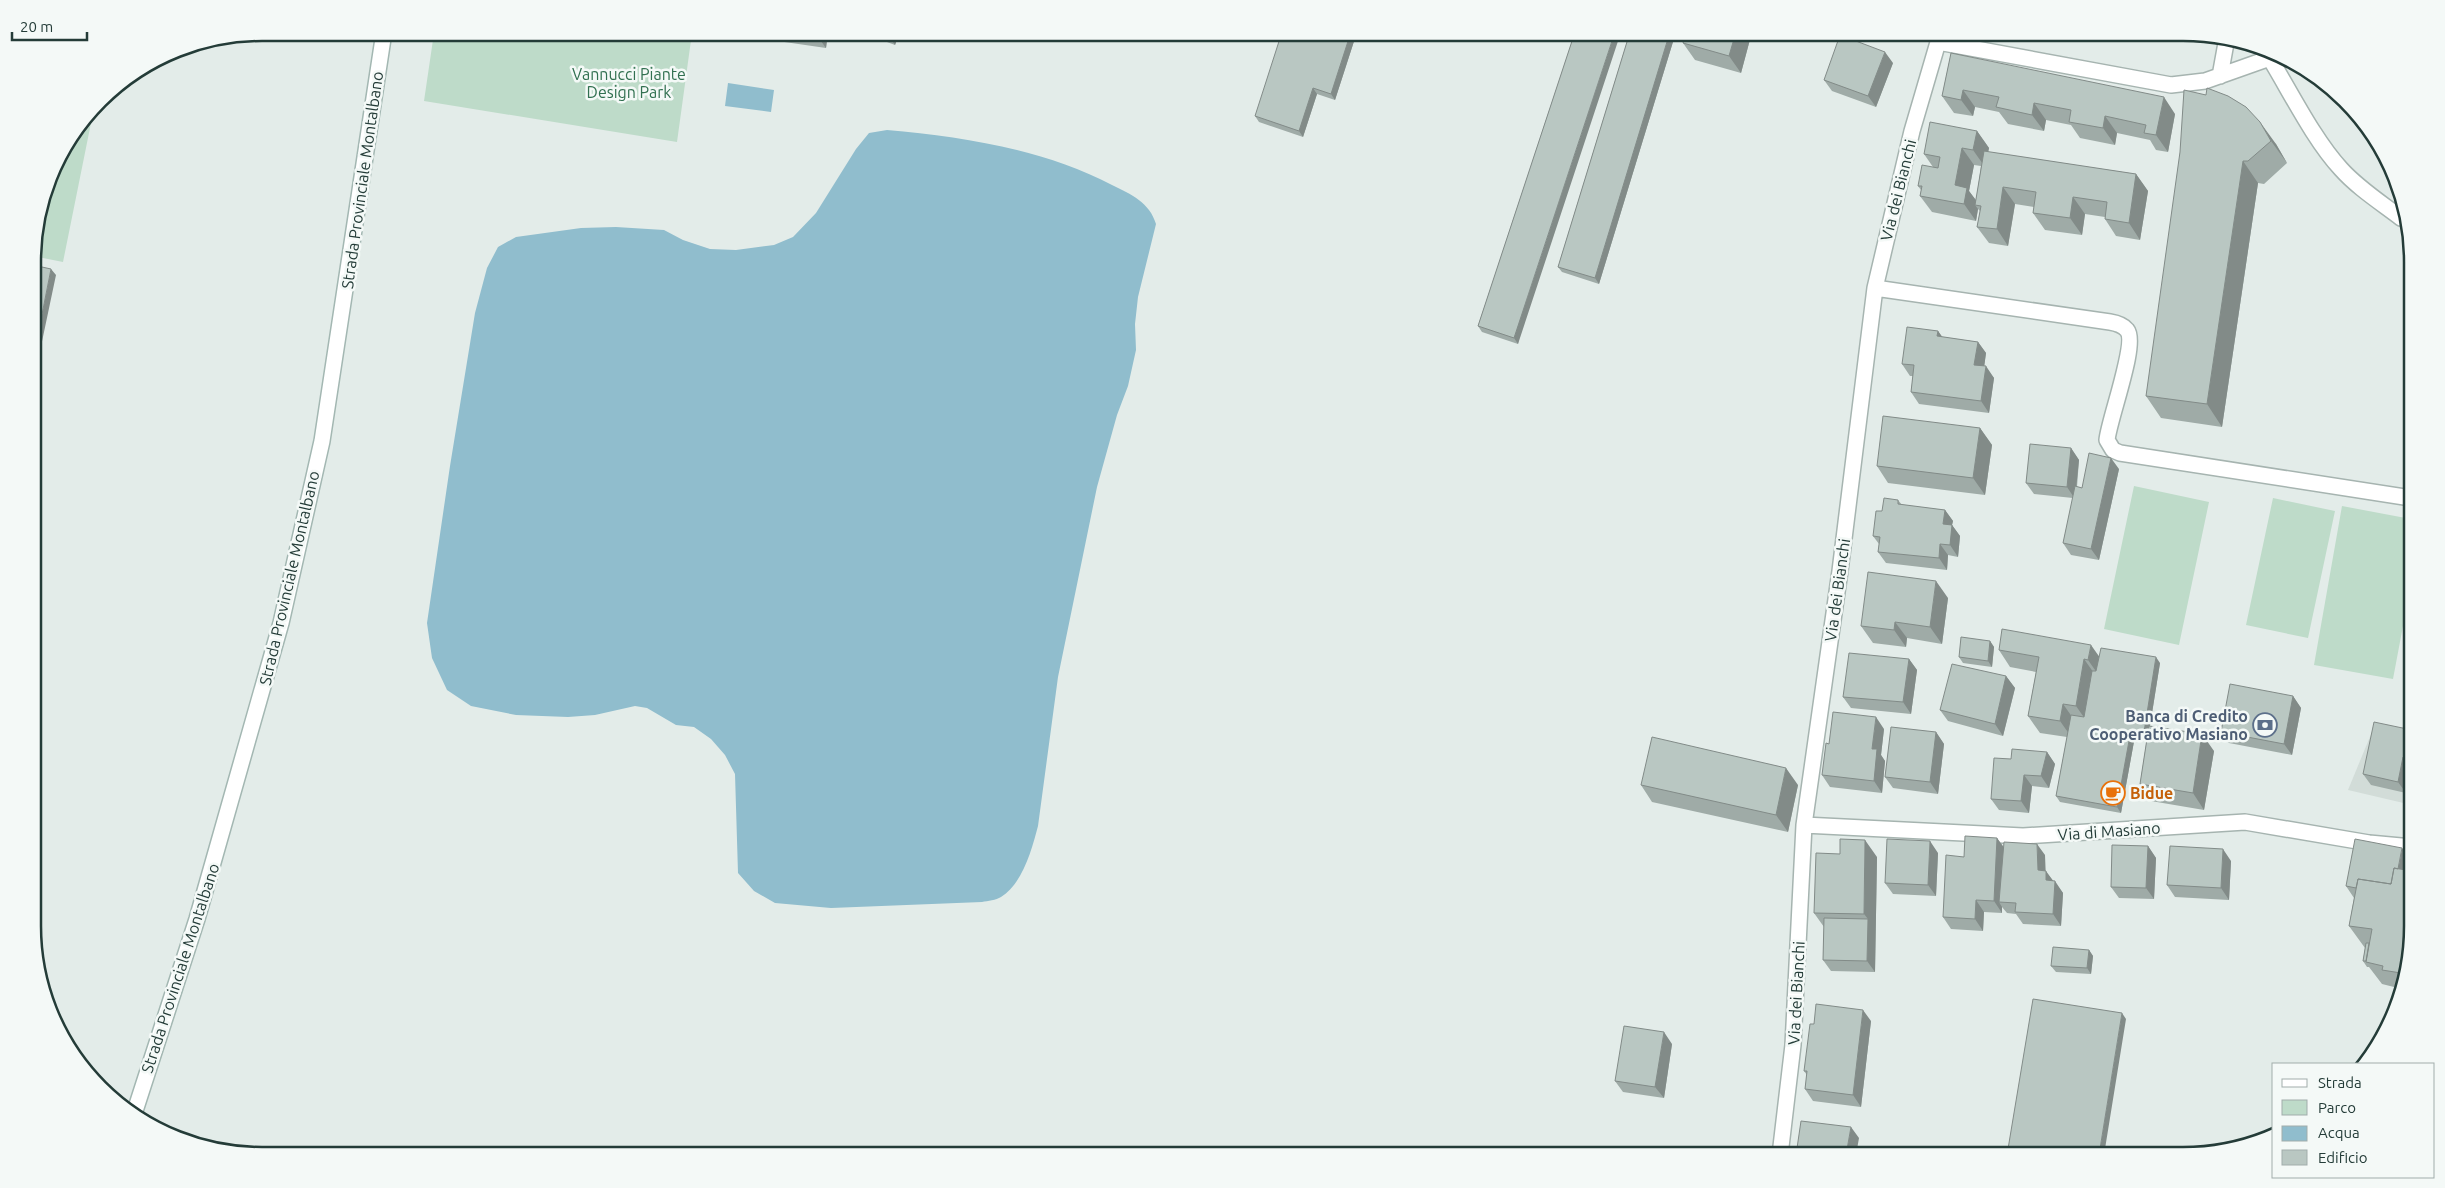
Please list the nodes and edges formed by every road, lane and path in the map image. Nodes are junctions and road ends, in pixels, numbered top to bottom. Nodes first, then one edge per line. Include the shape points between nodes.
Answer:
1 (383, 41) edge
2 (1939, 41) edge
3 (1959, 41) edge
4 (2226, 45) edge
5 (2264, 57) edge
6 (2271, 60) edge
7 (2220, 76) junction
8 (2399, 217) edge
9 (1875, 288) junction
10 (2404, 497) edge
11 (1804, 825) junction
12 (2404, 847) edge
13 (136, 1107) edge
14 (1781, 1147) edge

1 - 13 street, Strada Provinciale Montalbano via 322,440 281,623 197,919
2 - 9 street, Via dei Bianchi via 1912,131
3 - 7 street via 2157,83 2193,84
4 - 7 street
5 - 7 street
6 - 8 street via 2318,138 2341,169
9 - 10 street via 2110,322 2127,329 2129,351 2107,440 2113,450 2120,453
9 - 11 street, Via dei Bianchi
11 - 12 street, Via di Masiano via 2023,836 2245,822
11 - 14 street, Via dei Bianchi via 1794,1045

